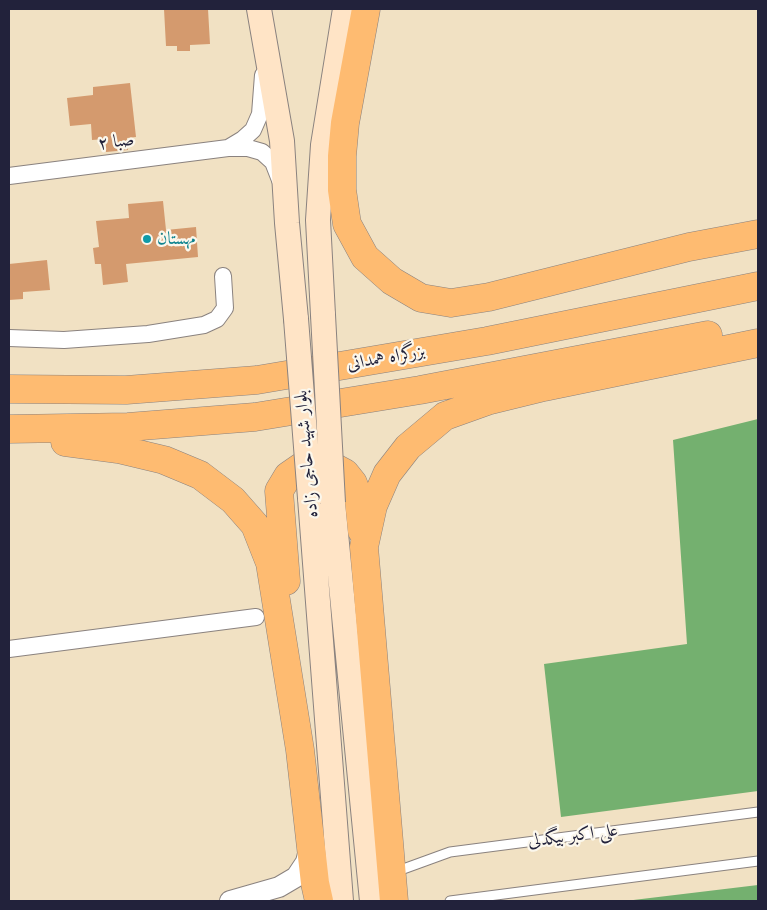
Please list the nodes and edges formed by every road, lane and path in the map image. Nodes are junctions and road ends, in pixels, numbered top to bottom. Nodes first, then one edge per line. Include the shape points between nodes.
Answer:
1 (258, 9) edge
2 (344, 9) edge
3 (366, 9) edge
4 (264, 35) junction
5 (228, 148) junction
6 (9, 176) edge
7 (286, 204) junction
8 (758, 234) edge
9 (223, 276) dead end
10 (758, 286) edge
11 (758, 325) edge
12 (9, 338) edge
13 (758, 343) edge
14 (9, 389) edge
15 (9, 429) edge
16 (9, 436) edge
17 (321, 500) junction
18 (364, 548) junction
19 (256, 617) dead end
20 (9, 649) edge
21 (300, 750) junction
22 (758, 812) edge
23 (311, 842) junction
24 (758, 861) edge
25 (392, 874) junction
26 (230, 901) edge
27 (320, 901) edge
28 (341, 901) edge
29 (372, 901) edge
30 (394, 901) edge
31 (450, 901) edge

1 - 4 main road, بلوار شهید حاجی زاده
2 - 17 main road, بلوار شهید حاجی زاده, bridge via 323,145 318,220 322,315
3 - 8 highway via 342,156 347,224 365,257 392,281 421,298 451,303 489,297 689,247
4 - 5 street via 260,114 253,130
4 - 7 main road, بلوار شهید حاجی زاده via 282,142
5 - 6 street, صبا ۲
5 - 7 street, صبا ۲ via 262,152 273,162
7 - 17 main road, بلوار شهید حاجی زاده, bridge via 296,319
9 - 12 street via 225,308 217,319 204,325 148,334 64,340
10 - 14 highway, بزرگراه همدانی via 487,341 257,380 126,390
11 - 15 highway, بزرگراه همدانی via 420,390 255,417 128,427
13 - 18 highway via 544,387 487,401 445,416 408,447 387,474 373,506
16 - 21 highway via 118,449 164,460 200,475 233,500 255,525 270,563
17 - 28 main road, بلوار شهید حاجی زاده
17 - 29 main road, بلوار شهید حاجی زاده
18 - 21 highway via 359,500 345,473 330,465 316,465 301,468 288,476 279,491
18 - 25 highway
19 - 20 street
21 - 23 highway
22 - 25 lane, علی اکبر بیگدلی via 450,852
23 - 26 street via 306,862 296,877 280,887
23 - 27 highway
24 - 31 lane
25 - 30 highway

